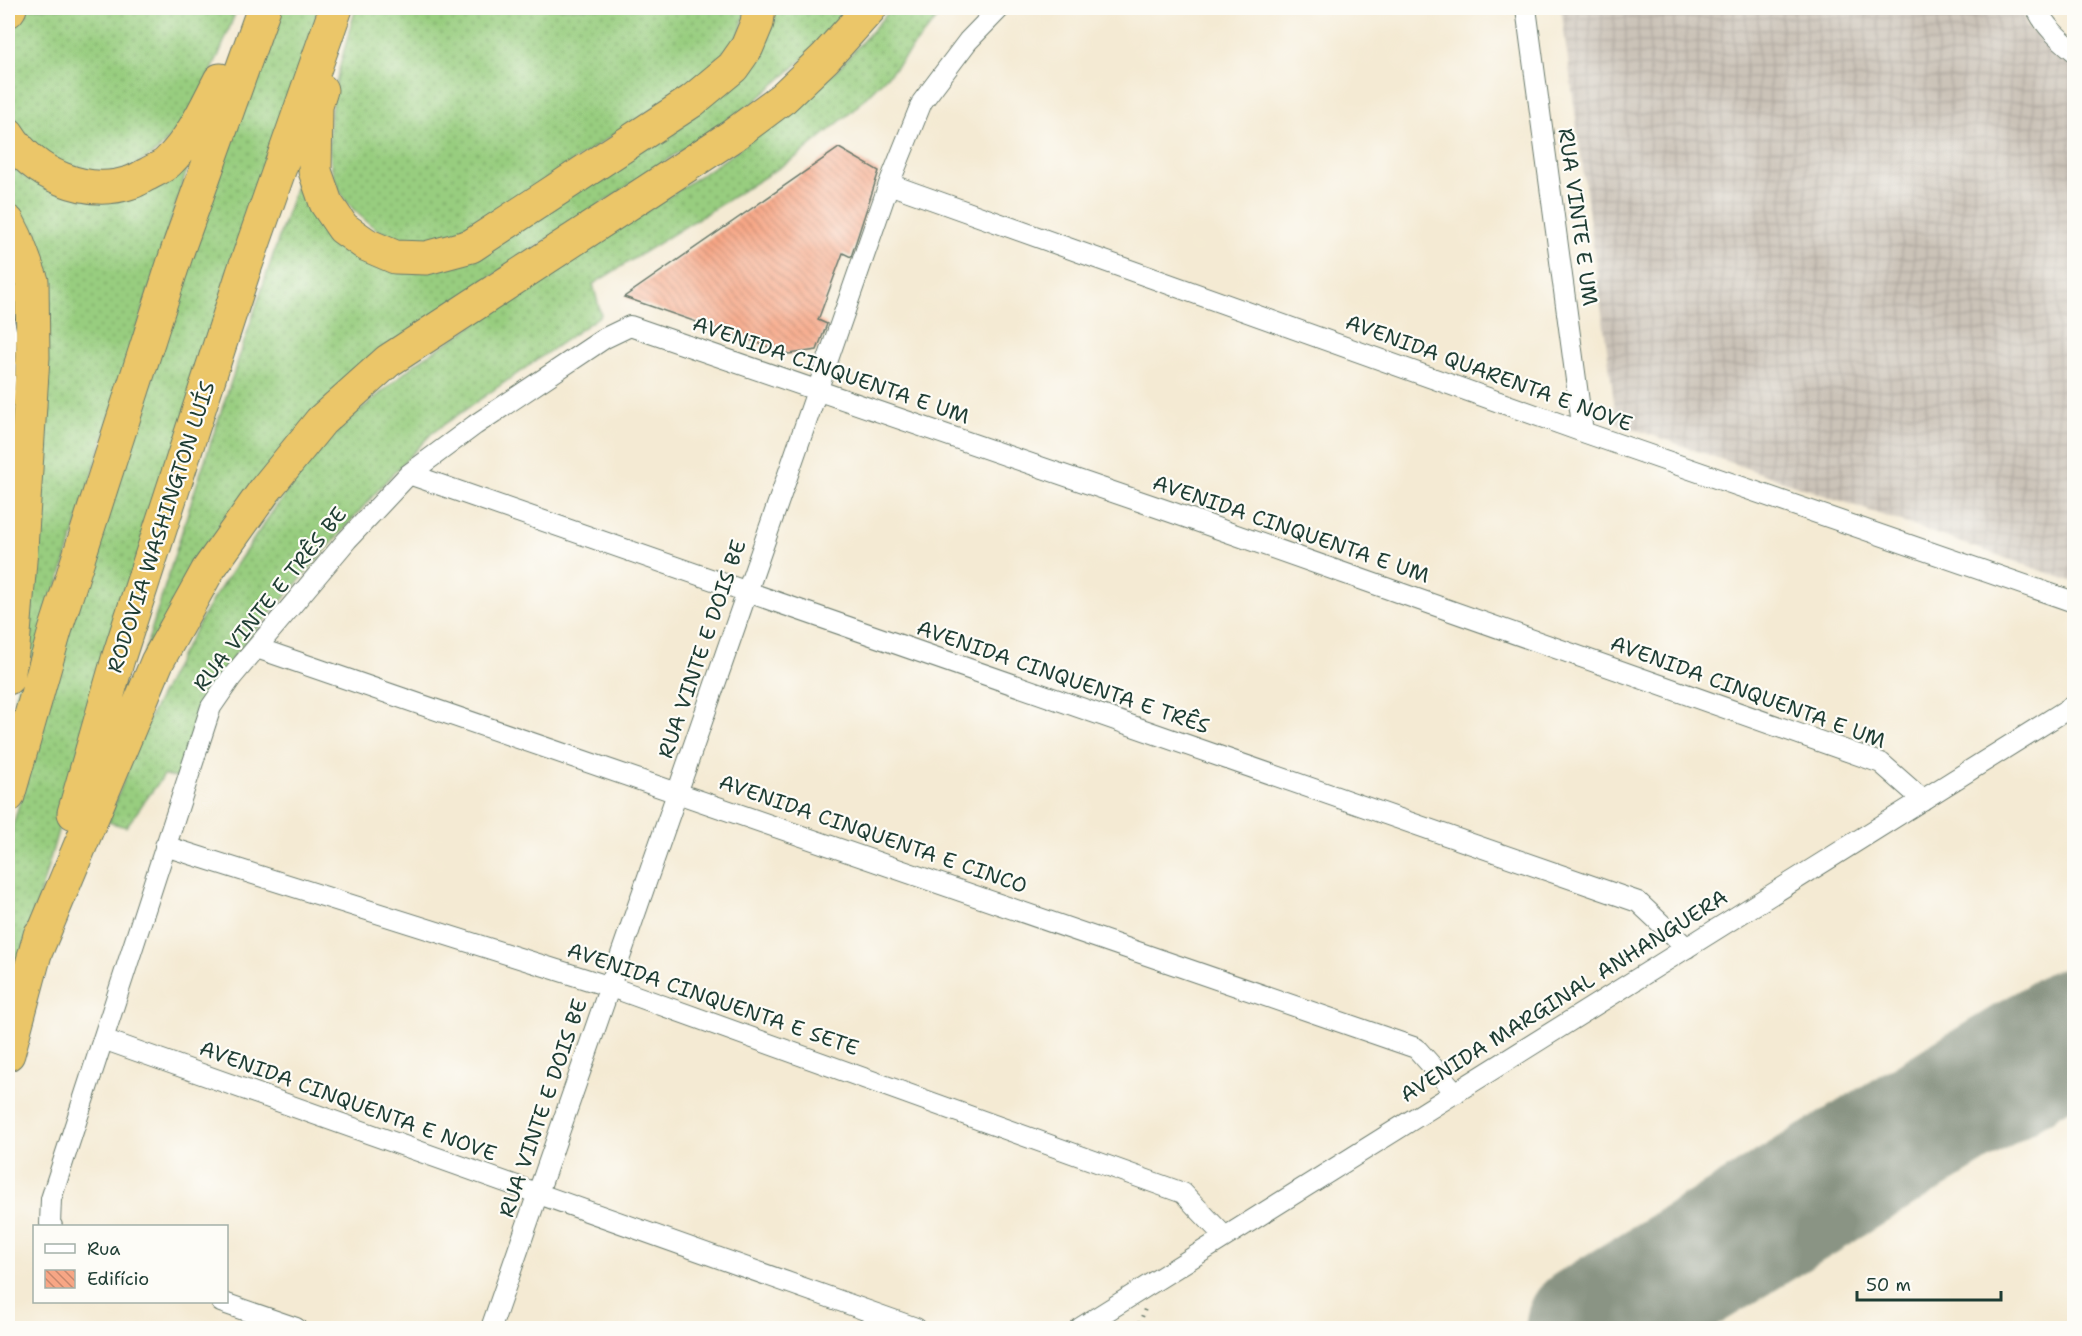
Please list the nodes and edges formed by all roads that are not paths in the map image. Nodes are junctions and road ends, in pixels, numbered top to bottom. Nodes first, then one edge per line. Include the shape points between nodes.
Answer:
1 (262, 8) edge
2 (338, 8) edge
3 (759, 8) edge
4 (870, 8) edge
5 (1000, 8) edge
6 (1526, 8) edge
7 (2036, 8) edge
8 (2074, 51) edge
9 (8, 134) edge
10 (889, 184) junction
11 (8, 222) edge
12 (8, 311) edge
13 (630, 326) joint
14 (818, 390) junction
15 (17, 400) edge
16 (1583, 432) junction
17 (409, 474) junction
18 (747, 592) junction
19 (2074, 602) edge
20 (256, 648) junction
21 (8, 678) edge
22 (2074, 705) edge
23 (678, 792) junction
24 (8, 796) edge
25 (1923, 800) junction
26 (165, 846) junction
27 (1687, 948) junction
28 (34, 957) junction
29 (611, 987) junction
30 (104, 1039) junction
31 (8, 1054) edge
32 (1456, 1093) junction
33 (538, 1194) junction
34 (51, 1225) edge
35 (1225, 1237) junction
36 (224, 1303) edge
37 (907, 1327) edge
38 (296, 1329) edge
39 (492, 1329) edge
40 (1080, 1329) edge

1 - 9 highway via 190,137 166,164 132,182 100,188 70,183 38,166
1 - 24 highway via 177,252 55,631
2 - 3 highway via 316,105 315,171 326,203 343,228 367,245 395,257 426,258 471,246 692,101 733,67 747,47
2 - 28 highway, RODOVIA WASHINGTON LUÍS via 243,273 118,658
4 - 28 highway via 783,98 732,136 388,361 321,421 208,570 157,662
5 - 10 street, RUA VINTE E DOIS BE via 968,41 922,102
6 - 16 street, RUA VINTE E UM
7 - 8 street via 2044,23
10 - 14 street, RUA VINTE E DOIS BE
10 - 16 street, AVENIDA QUARENTA E NOVE
11 - 15 highway via 32,281
12 - 15 lane
13 - 14 street, AVENIDA CINQUENTA E UM
13 - 17 street, RUA VINTE E TRÊS BE via 493,412
14 - 18 street, RUA VINTE E DOIS BE
14 - 25 street, AVENIDA CINQUENTA E UM via 1881,763
15 - 21 highway via 13,646
16 - 19 street, AVENIDA QUARENTA E NOVE
17 - 18 street, AVENIDA CINQUENTA E TRÊS
17 - 20 street, RUA VINTE E TRÊS BE
18 - 23 street, RUA VINTE E DOIS BE
18 - 27 street, AVENIDA CINQUENTA E TRÊS via 1638,902
20 - 23 street, AVENIDA CINQUENTA E CINCO
20 - 26 street, RUA VINTE E TRÊS BE via 211,707
22 - 25 street, AVENIDA MARGINAL ANHANGUERA
23 - 29 street, RUA VINTE E DOIS BE
23 - 32 street, AVENIDA CINQUENTA E CINCO via 1416,1048
25 - 27 street, AVENIDA MARGINAL ANHANGUERA
26 - 29 street, AVENIDA CINQUENTA E SETE
26 - 30 street, RUA VINTE E TRÊS BE
27 - 32 street, AVENIDA MARGINAL ANHANGUERA
28 - 31 highway, RODOVIA WASHINGTON LUÍS
29 - 33 street, RUA VINTE E DOIS BE
29 - 35 street, AVENIDA CINQUENTA E SETE via 1183,1193
30 - 33 street, AVENIDA CINQUENTA E NOVE
30 - 34 street, RUA VINTE E TRÊS BE via 51,1199
32 - 35 street, AVENIDA MARGINAL ANHANGUERA
33 - 37 street, AVENIDA CINQUENTA E NOVE
33 - 39 street, RUA VINTE E DOIS BE
35 - 40 street, AVENIDA MARGINAL ANHANGUERA
36 - 38 street

